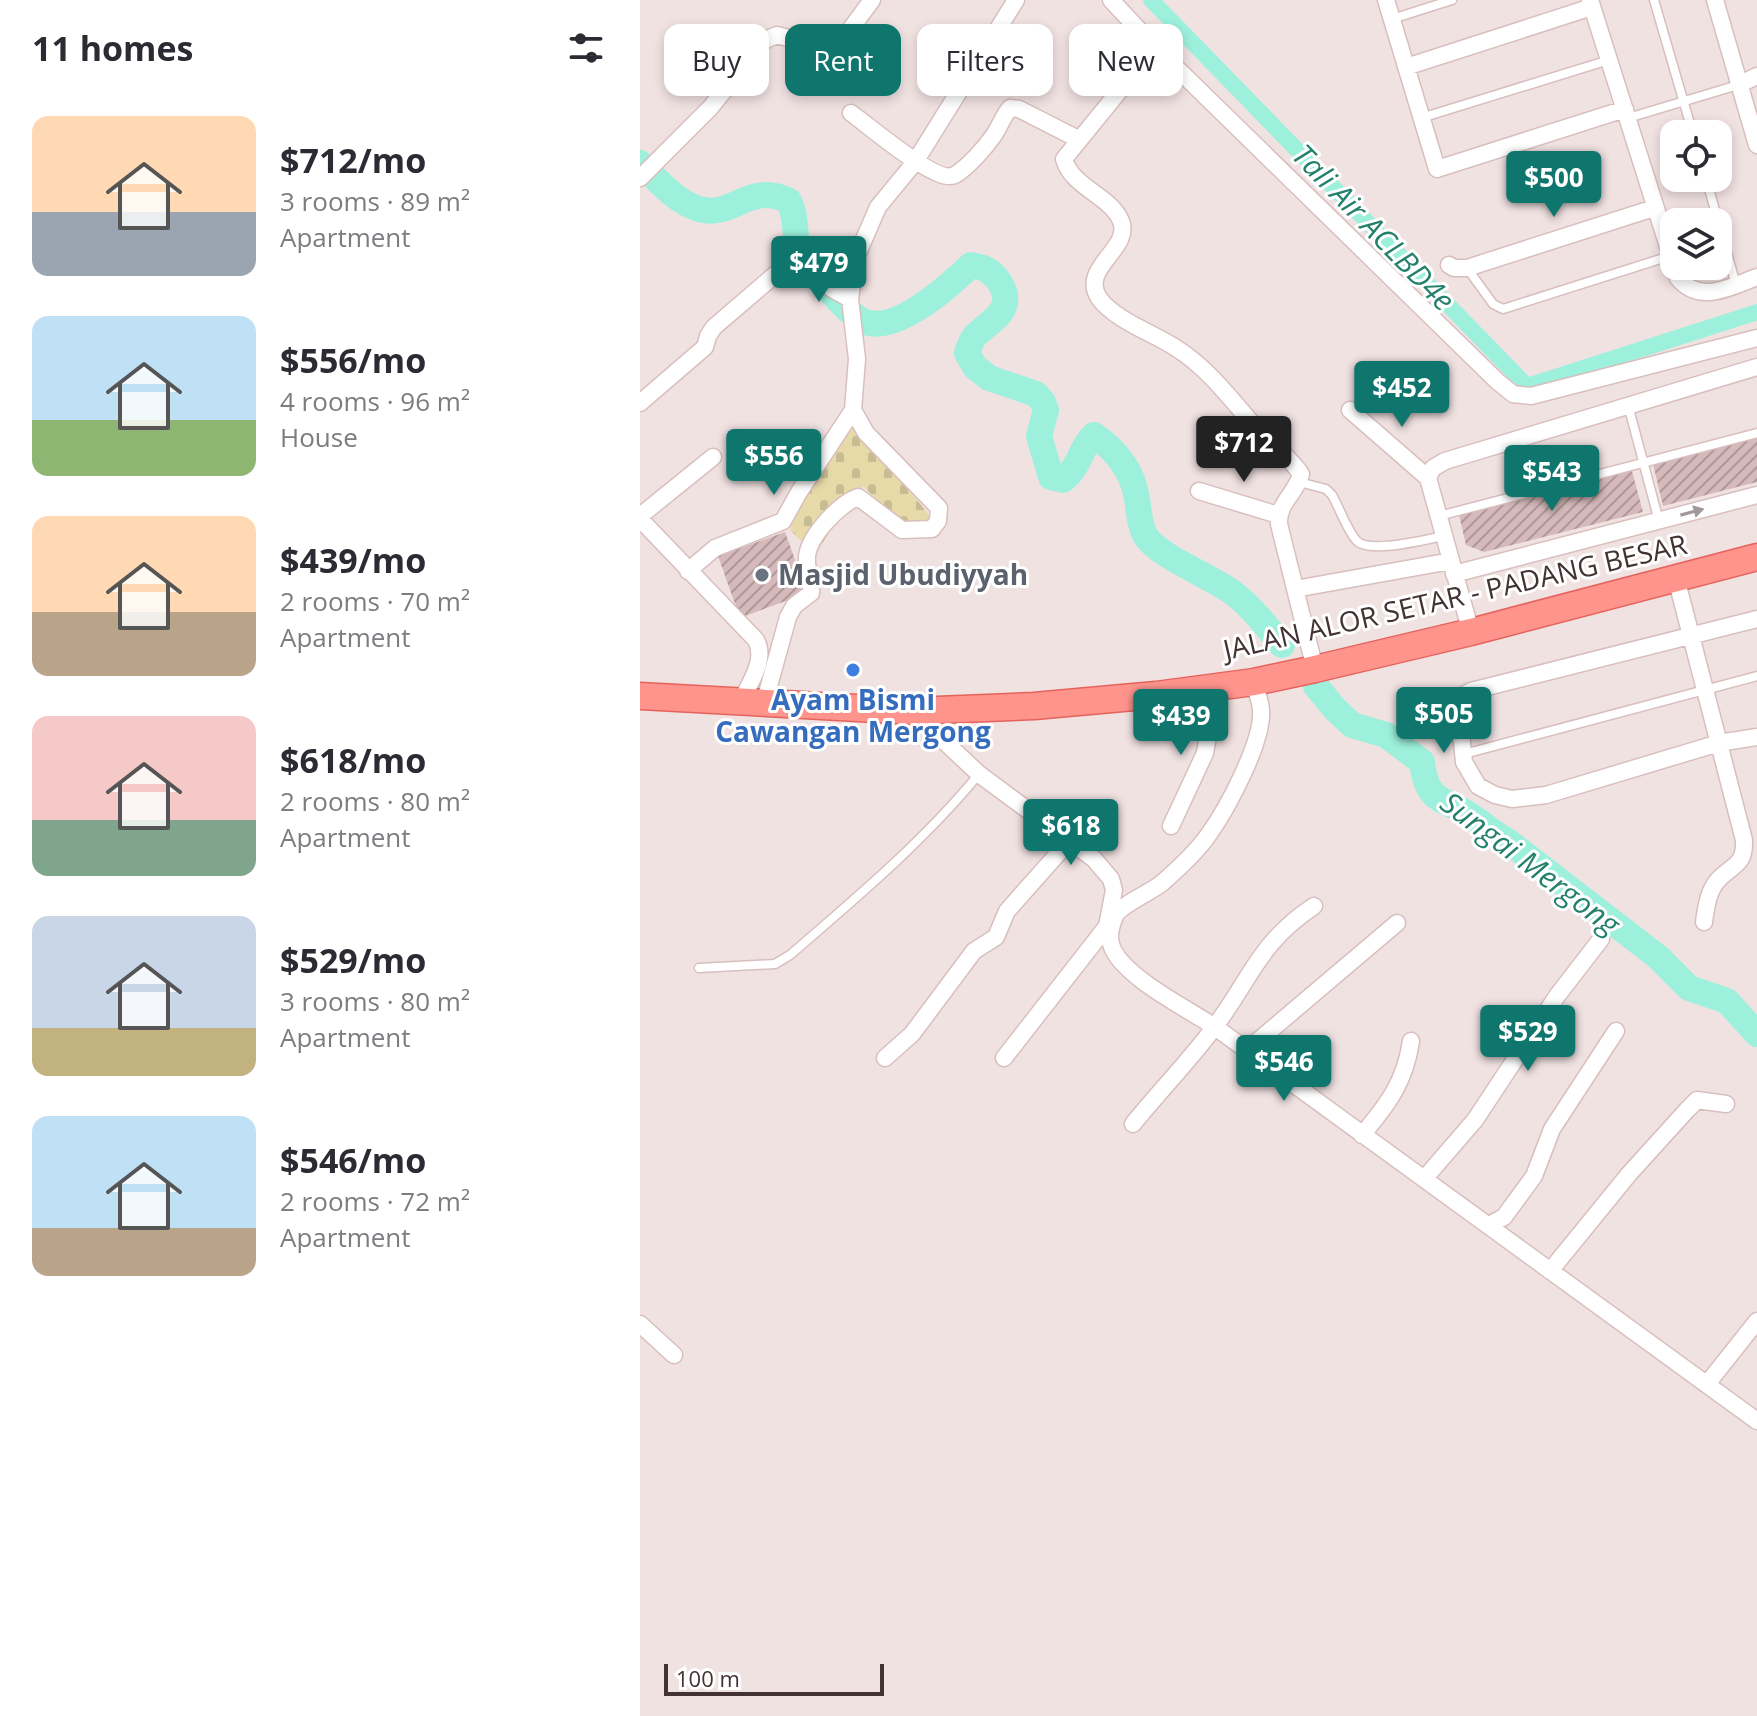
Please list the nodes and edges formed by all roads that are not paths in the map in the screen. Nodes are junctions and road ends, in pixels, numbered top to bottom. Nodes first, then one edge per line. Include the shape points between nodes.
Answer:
1 (872, 0) edge
2 (1016, 0) edge
3 (1111, 0) edge
4 (1386, 0) edge
5 (1452, 0) edge
6 (1654, 0) edge
7 (1715, 0) edge
8 (1591, 4) edge
9 (1390, 20) junction
10 (1133, 24) edge
11 (1609, 60) junction
12 (1406, 67) junction
13 (1183, 74) edge
14 (1757, 76) edge
15 (1738, 85) junction
16 (1114, 96) edge
17 (1684, 101) junction
18 (851, 113) dead end
19 (1626, 113) junction
20 (1421, 118) junction
21 (1689, 120) edge
22 (1078, 139) junction
23 (1757, 145) edge
24 (915, 162) junction
25 (640, 178) edge
26 (1710, 192) edge
27 (1654, 208) junction
28 (1660, 226) edge
29 (1660, 259) edge
30 (1449, 265) dead end
31 (1467, 268) junction
32 (1757, 277) edge
33 (1680, 280) edge
34 (1736, 285) junction
35 (851, 308) junction
36 (1757, 338) edge
37 (1757, 367) edge
38 (640, 403) edge
39 (1628, 404) junction
40 (853, 410) junction
41 (1350, 410) dead end
42 (1757, 433) edge
43 (713, 457) dead end
44 (1643, 462) junction
45 (1428, 478) junction
46 (1299, 482) junction
47 (1199, 491) dead end
48 (1757, 495) edge
49 (1278, 515) junction
50 (1438, 516) junction
51 (640, 518) edge
52 (1659, 521) junction
53 (1444, 536) junction
54 (1757, 557) edge
55 (1452, 567) junction
56 (688, 571) junction
57 (1676, 578) junction
58 (1295, 589) junction
59 (1757, 619) edge
60 (1471, 632) junction
61 (1692, 636) junction
62 (1315, 669) junction
63 (1757, 676) edge
64 (1254, 682) junction
65 (1208, 688) junction
66 (1705, 689) junction
67 (640, 696) edge
68 (752, 704) junction
69 (912, 711) junction
70 (1757, 737) edge
71 (1740, 741) junction
72 (1719, 743) junction
73 (1757, 747) edge
74 (1464, 754) junction
75 (979, 774) junction
76 (1171, 826) dead end
77 (1070, 840) junction
78 (1114, 890) junction
79 (1314, 906) dead end
80 (1117, 912) junction
81 (1704, 922) dead end
82 (1397, 923) dead end
83 (1601, 939) dead end
84 (699, 968) dead end
85 (1215, 1027) junction
86 (1616, 1031) dead end
87 (1411, 1041) dead end
88 (1246, 1051) junction
89 (885, 1058) dead end
90 (1004, 1058) dead end
91 (1726, 1104) dead end
92 (1133, 1124) dead end
93 (1362, 1135) junction
94 (1424, 1179) junction
95 (1489, 1225) junction
96 (1550, 1271) junction
97 (1757, 1321) edge
98 (640, 1324) edge
99 (674, 1355) dead end
100 (1707, 1384) junction
101 (1757, 1421) edge

1 - 25 street via 838,46 826,48 777,35 765,40 710,108
2 - 24 street
3 - 10 street
4 - 9 street
5 - 9 lane
6 - 17 lane
7 - 15 street
8 - 11 street
8 - 12 street
9 - 12 street
11 - 19 street
11 - 20 lane
12 - 20 street
13 - 36 street via 1513,394 1531,396
14 - 15 street
15 - 17 lane
15 - 23 street
16 - 22 street
17 - 19 lane
17 - 21 lane
18 - 24 street
19 - 20 street via 1437,169
19 - 27 street
22 - 24 street via 1010,108 994,135 951,177
22 - 46 street via 1064,159 1067,168 1123,225 1097,272 1099,298 1205,371 1295,465
24 - 35 street via 864,233 855,260
26 - 34 lane
27 - 28 street
27 - 31 street
29 - 31 lane via 1503,309 1493,304
30 - 31 street
32 - 34 street
33 - 34 street via 1688,290 1702,294
35 - 38 street via 803,268 784,267 714,327 705,347
35 - 40 street via 857,359
37 - 39 street
39 - 44 lane
39 - 45 street via 1445,461
40 - 56 street via 783,521 715,548
40 - 68 street via 866,433 939,508 938,521 932,529 902,530 858,497 831,515 806,558 811,593 788,617
41 - 45 street
42 - 44 lane
43 - 51 street
44 - 50 lane
44 - 52 lane
45 - 50 street
46 - 49 street
46 - 53 lane via 1332,495 1363,546
47 - 49 street
52 -> 48 street
49 - 58 street
50 - 53 street
51 - 56 street
52 - 55 street
53 - 55 street
54 - 57 main road, JALAN ALOR SETAR - PADANG BESAR
55 - 58 street
55 - 60 street
56 - 68 street via 761,650
57 - 60 main road, JALAN ALOR SETAR - PADANG BESAR
57 - 61 street
58 - 62 street
59 - 61 street
60 - 62 main road, JALAN ALOR SETAR - PADANG BESAR
61 - 66 street
61 - 74 street via 1471,691 1458,705
62 - 64 main road, JALAN ALOR SETAR - PADANG BESAR
63 - 66 lane
64 - 65 main road, JALAN ALOR SETAR - PADANG BESAR
64 - 80 street via 1261,711 1258,738 1208,836 1160,885
65 - 69 main road, JALAN ALOR SETAR - PADANG BESAR via 1034,706
65 - 76 street via 1212,714 1205,753
66 - 72 street
66 - 74 lane
67 - 68 main road, JALAN ALOR SETAR - PADANG BESAR
68 - 69 main road, JALAN ALOR SETAR - PADANG BESAR
69 - 75 street
70 - 71 street
71 - 72 street
71 - 73 street
72 - 74 street via 1546,795 1512,799 1478,786
72 - 81 street via 1744,851 1740,863 1711,892
75 - 77 street
75 - 84 lane via 945,816 790,955 775,964
77 - 78 street via 1094,859
77 - 89 street via 1007,911 996,937 974,951 912,1034
78 - 80 street
78 - 90 street via 1107,926
79 - 85 street via 1295,918 1257,959
80 - 85 street via 1109,936 1117,956 1131,972
82 - 88 street
83 - 94 street via 1548,1008 1475,1120
85 - 88 street
85 - 92 street
86 - 95 street via 1552,1129 1534,1176 1504,1217
87 - 93 street via 1395,1092
88 - 93 street
91 - 96 street via 1697,1100
93 - 94 street
94 - 95 street
95 - 96 street
96 - 100 street
97 - 100 street
98 - 99 street
100 - 101 street

